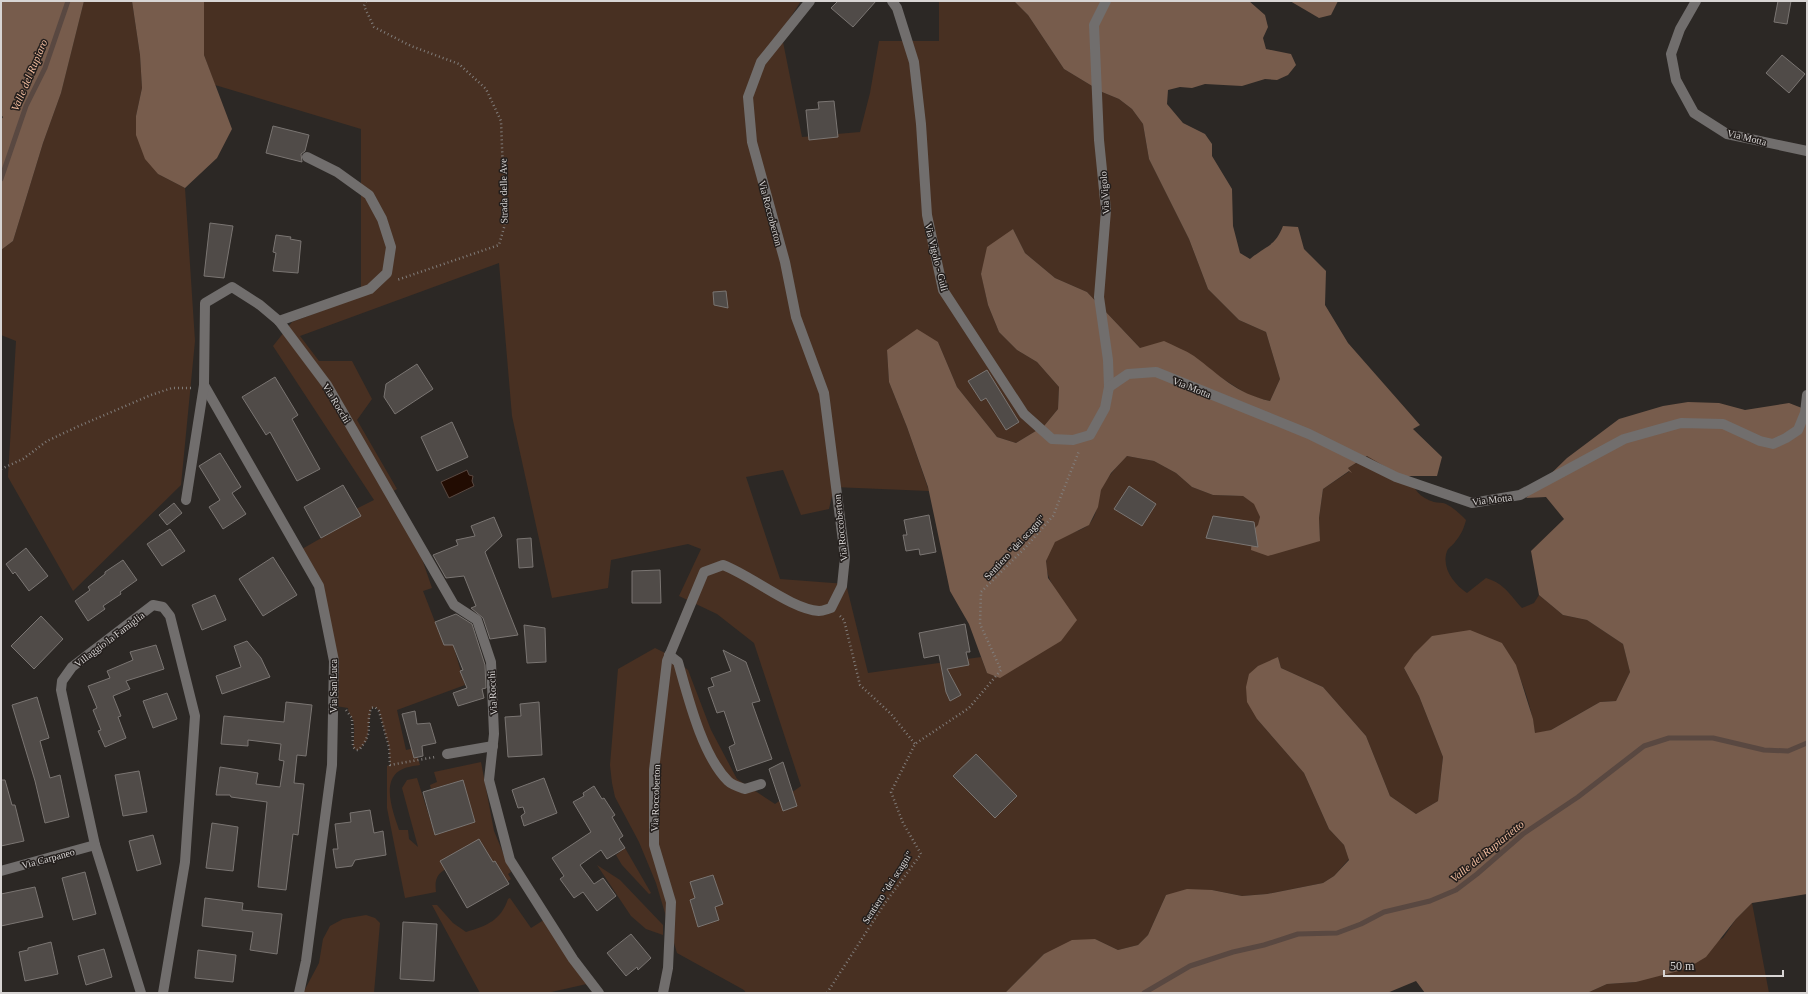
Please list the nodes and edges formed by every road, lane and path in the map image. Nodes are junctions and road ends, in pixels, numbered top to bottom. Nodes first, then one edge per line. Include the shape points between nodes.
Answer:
1 (366, 1) edge
2 (810, 1) edge
3 (892, 1) edge
4 (1106, 1) edge
5 (1696, 1) edge
6 (1807, 151) edge
7 (307, 157) dead end
8 (392, 282) dead end
9 (279, 321) junction
10 (204, 387) junction
11 (1109, 387) junction
12 (1807, 395) edge
13 (1084, 437) junction
14 (1, 469) edge
15 (186, 500) dead end
16 (831, 608) junction
17 (669, 655) junction
18 (348, 712) dead end
19 (915, 744) junction
20 (493, 746) junction
21 (447, 754) joint
22 (760, 784) dead end
23 (95, 845) junction
24 (1, 871) edge
25 (141, 993) edge
26 (162, 993) edge
27 (299, 993) edge
28 (599, 993) edge
29 (663, 993) edge
30 (827, 993) edge

1 - 8 path, Strada delle Ave via 364,6 374,27 411,46 459,64 486,90 501,121 505,224 500,245
2 - 16 street, Via Roccoberton via 761,62 748,97 752,142 796,316 824,393 845,557 842,586
3 - 13 street, Via Vigolo - Guli via 897,8 914,62 921,124 926,215 944,290 1024,414 1052,439 1073,440
4 - 11 street, Via Vigolo via 1094,25 1099,140 1106,210 1099,297
5 - 6 street, Via Motta via 1680,29 1671,54 1676,80 1694,113 1727,134
7 - 9 street via 336,172 369,195 382,219 391,247 387,273 370,289
9 - 10 street, Via Rocchi via 232,287 205,303
9 - 20 street, Via Rocchi via 327,385 454,605 477,620 490,662
10 - 14 path via 172,388 151,395 54,438 23,459
10 - 15 street, Via Rocchi
10 - 27 street, Via San Luca via 319,586 334,661 332,765 306,961
11 - 12 street, Via Motta via 1128,374 1156,372 1309,434 1396,477 1472,503 1520,495 1624,440 1681,423 1723,424 1773,444 1798,430
11 - 13 street via 1105,408 1090,435
13 - 19 path, Sentiero "dei scagni" via 1054,516 981,592 980,624 1001,670 969,708
16 - 17 street, Via Roccoberton via 821,611 802,607 723,565 704,572
16 - 19 path via 844,620 860,685 891,714
17 - 22 street via 678,662 700,733 717,767 729,782 744,789
17 - 29 street, Via Roccoberton via 654,770 654,845 671,902 668,968
18 - 21 path via 354,728 353,747 359,750 367,740 371,708 378,709 389,747 390,765
19 - 30 path, Sentiero "dei scagni" via 891,792 903,824 920,854
20 - 21 street
20 - 28 street, Via Rocchi via 489,780 510,860 573,959
23 - 24 street, Via Carpaneo
23 - 25 street, Villaggio la Famiglia
23 - 26 street, Villaggio la Famiglia via 61,690 62,681 72,667 153,605 163,607 170,616 195,716 185,862

